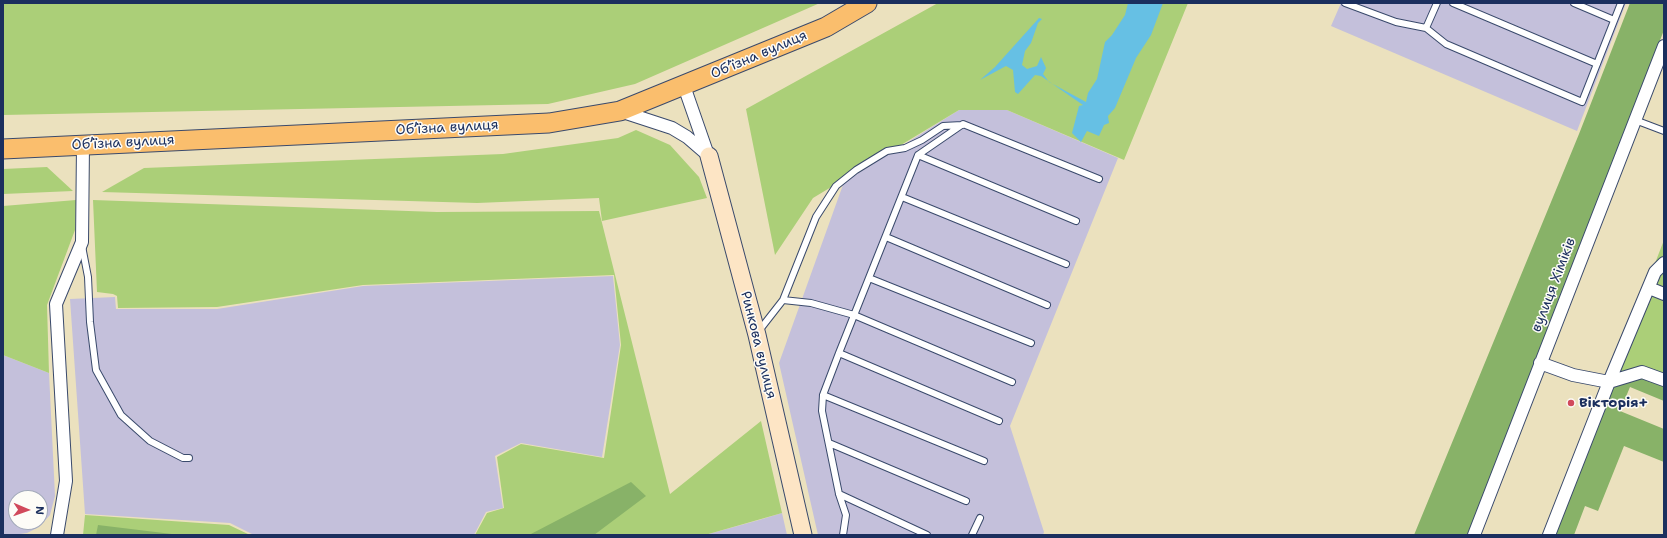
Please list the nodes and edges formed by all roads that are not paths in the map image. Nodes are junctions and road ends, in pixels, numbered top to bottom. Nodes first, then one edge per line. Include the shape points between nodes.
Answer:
1 (867, 3) edge
2 (1345, 3) edge
3 (1437, 3) edge
4 (1453, 3) edge
5 (1574, 3) edge
6 (1621, 3) edge
7 (1614, 20) junction
8 (1426, 28) junction
9 (1664, 46) edge
10 (1597, 64) junction
11 (684, 86) junction
12 (620, 111) junction
13 (1635, 120) junction
14 (964, 124) junction
15 (1664, 131) edge
16 (83, 145) junction
17 (3, 149) edge
18 (918, 155) junction
19 (709, 156) junction
20 (1099, 179) dead end
21 (902, 197) junction
22 (1076, 221) dead end
23 (886, 237) junction
24 (82, 242) junction
25 (1664, 263) edge
26 (1066, 264) dead end
27 (869, 278) junction
28 (1649, 288) junction
29 (1664, 294) edge
30 (783, 300) junction
31 (1047, 305) dead end
32 (854, 315) junction
33 (757, 335) junction
34 (1031, 343) dead end
35 (838, 353) junction
36 (1540, 363) junction
37 (1664, 380) edge
38 (1012, 382) dead end
39 (1609, 382) junction
40 (823, 395) junction
41 (999, 421) dead end
42 (829, 443) junction
43 (189, 458) dead end
44 (984, 461) dead end
45 (839, 494) junction
46 (966, 501) dead end
47 (980, 518) dead end
48 (54, 535) edge
49 (803, 535) edge
50 (843, 535) edge
51 (927, 535) edge
52 (972, 535) edge
53 (1474, 535) edge
54 (1549, 535) edge

1 - 11 main road, Обʼїзна вулиця via 826,27
2 - 8 lane via 1396,22
3 - 8 lane
4 - 10 lane
5 - 7 lane
6 - 7 lane
7 - 10 lane
8 - 10 lane via 1446,44 1582,102
9 - 13 street, вулиця Хіміків
11 - 12 main road, Обʼїзна вулиця
11 - 19 street, Ринкова вулиця
12 - 16 main road, Обʼїзна вулиця via 549,123
12 - 19 street via 672,128
13 - 15 lane
13 - 36 street, вулиця Хіміків
14 - 18 lane
14 - 20 lane
14 - 30 lane via 943,126 905,148 887,151 836,186 816,217
16 - 17 main road, Обʼїзна вулиця
16 - 24 street
18 - 21 lane
18 - 22 lane
19 - 33 main road, Ринкова вулиця
21 - 23 lane
21 - 26 lane
23 - 27 lane
23 - 31 lane
24 - 43 lane via 88,277 96,370 121,415 150,441 183,458
24 - 48 street via 56,304 66,481
25 - 28 street via 1656,272
27 - 32 lane
27 - 34 lane
28 - 29 street
28 - 39 street
30 - 32 lane via 811,303
30 - 33 lane
32 - 35 lane
32 - 38 lane
33 - 49 main road, Ринкова вулиця
35 - 40 lane
35 - 41 lane
36 - 39 street via 1573,375
36 - 53 street, вулиця Хіміків
37 - 39 street via 1642,372
39 - 54 street
40 - 42 lane via 822,411
40 - 44 lane
42 - 45 lane
42 - 46 lane
45 - 50 lane via 846,515
45 - 51 lane
47 - 52 lane

